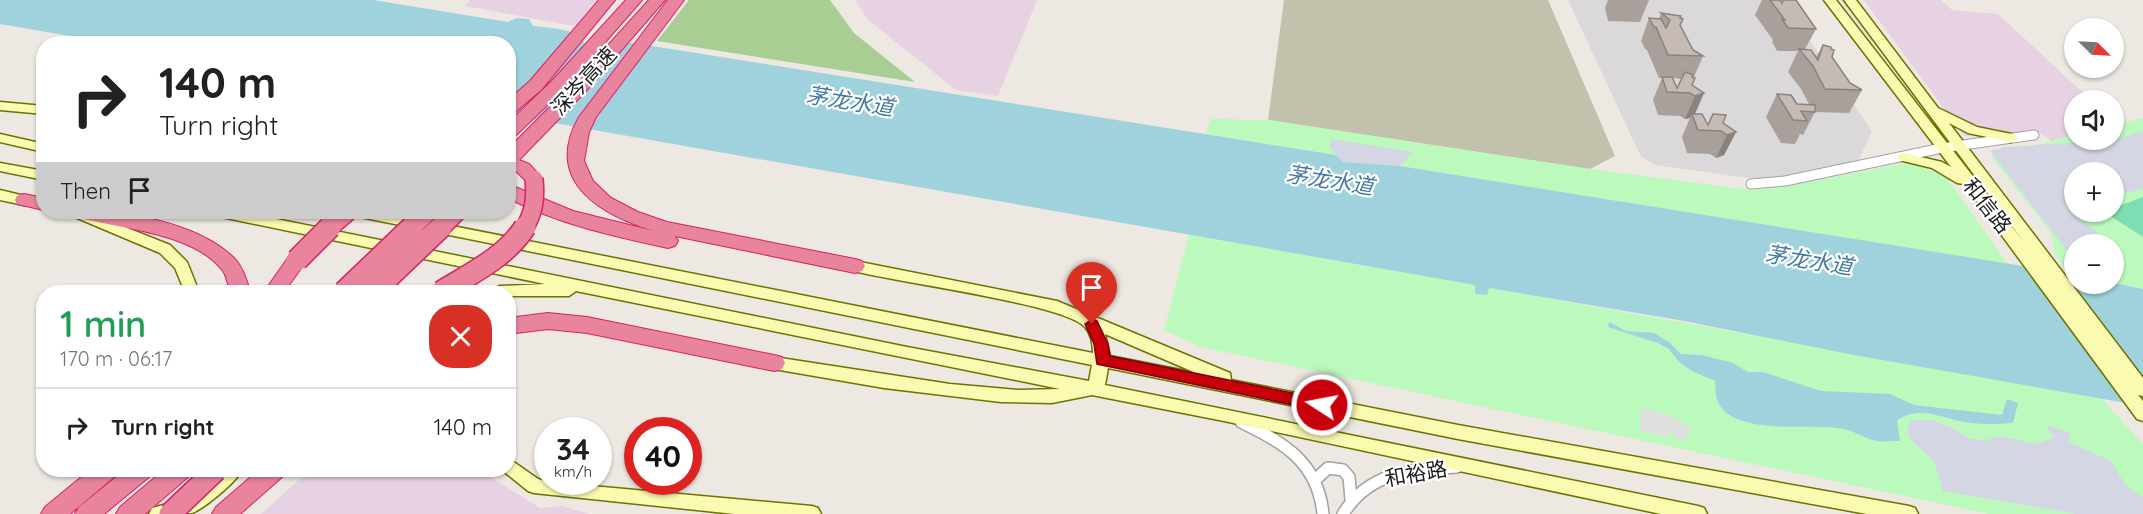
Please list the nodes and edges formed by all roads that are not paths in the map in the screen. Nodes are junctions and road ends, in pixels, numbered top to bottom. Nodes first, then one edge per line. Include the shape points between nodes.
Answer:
1 (607, 0) edge
2 (634, 0) edge
3 (657, 0) edge
4 (676, 0) edge
5 (1830, 0) edge
6 (1850, 0) edge
7 (516, 102) edge
8 (1929, 105) junction
9 (0, 106) edge
10 (36, 109) edge
11 (516, 125) edge
12 (2034, 135) dead end
13 (0, 138) edge
14 (2011, 138) junction
15 (1960, 145) junction
16 (36, 146) edge
17 (1942, 148) junction
18 (516, 153) edge
19 (1904, 157) junction
20 (516, 165) edge
21 (0, 167) edge
22 (36, 174) edge
23 (1751, 184) dead end
24 (1971, 186) junction
25 (516, 194) edge
26 (0, 195) edge
27 (24, 200) joint
28 (36, 202) edge
29 (94, 219) edge
30 (109, 219) edge
31 (255, 219) edge
32 (340, 219) edge
33 (395, 219) edge
34 (421, 219) edge
35 (450, 219) edge
36 (790, 253) junction
37 (2036, 258) junction
38 (855, 266) joint
39 (189, 285) edge
40 (238, 285) edge
41 (279, 285) edge
42 (351, 285) edge
43 (380, 285) edge
44 (452, 285) edge
45 (516, 290) edge
46 (630, 296) junction
47 (1087, 319) junction
48 (516, 325) edge
49 (1102, 360) junction
50 (774, 363) joint
51 (1095, 389) junction
52 (2143, 390) edge
53 (1255, 392) junction
54 (1224, 414) junction
55 (2143, 414) edge
56 (1469, 466) junction
57 (516, 471) edge
58 (97, 477) edge
59 (132, 477) edge
60 (172, 477) edge
61 (209, 477) edge
62 (225, 477) edge
63 (266, 477) edge
64 (1316, 479) junction
65 (1352, 499) junction
66 (52, 514) edge
67 (87, 514) edge
68 (128, 514) edge
69 (158, 514) edge
70 (170, 514) edge
71 (224, 514) edge
72 (812, 514) edge
73 (1323, 514) edge
74 (1343, 514) edge
75 (1698, 514) edge
76 (1909, 514) edge

1 - 7 highway via 536,85
2 - 11 highway, 深岑高速
3 - 18 highway, 深岑高速
4 - 36 highway via 579,133 575,157 581,179 594,194 630,217 684,233
5 - 17 street, 和信路
6 - 8 street, 和信路
8 - 14 street via 1973,130
8 - 15 street, 和信路
9 - 10 street
12 - 14 street
13 - 16 street
14 - 15 street
15 - 17 street
15 - 37 street, 和信路
17 - 19 street
17 - 24 street, 和信路
19 - 23 street via 1785,182
19 - 24 street via 1937,165
20 - 44 highway, bridge via 534,179 538,194 534,215 497,255
21 - 22 street
24 - 37 street, 和信路
25 - 36 highway via 586,221 696,247
26 - 27 street
27 - 28 highway
29 - 39 street via 165,249 182,266
30 - 40 highway via 164,231 199,244 229,265
31 - 46 street
32 - 41 highway, bridge via 319,236
33 - 49 street
34 - 42 highway, bridge
35 - 43 highway, bridge
36 - 38 highway
37 - 52 street, 和信路
37 - 55 street, 和信路
38 - 47 street via 1030,300
45 - 46 street
46 - 51 street
47 - 49 street via 1097,332
47 - 53 street
48 - 50 highway via 548,321 587,325
49 - 51 street
49 - 53 street
50 - 51 street via 869,380 1019,397 1062,396
51 - 54 street
53 - 76 street
54 - 56 street
54 - 64 street via 1272,437 1294,453
56 - 65 street, 和裕路 via 1388,475 1359,490
56 - 75 street
57 - 72 street via 534,486
58 - 66 highway
59 - 67 highway
60 - 68 highway
61 - 70 highway, bridge
62 - 69 street via 187,507
63 - 71 highway
64 - 65 street via 1328,468 1343,470
64 - 73 street
65 - 74 street, 和裕路

